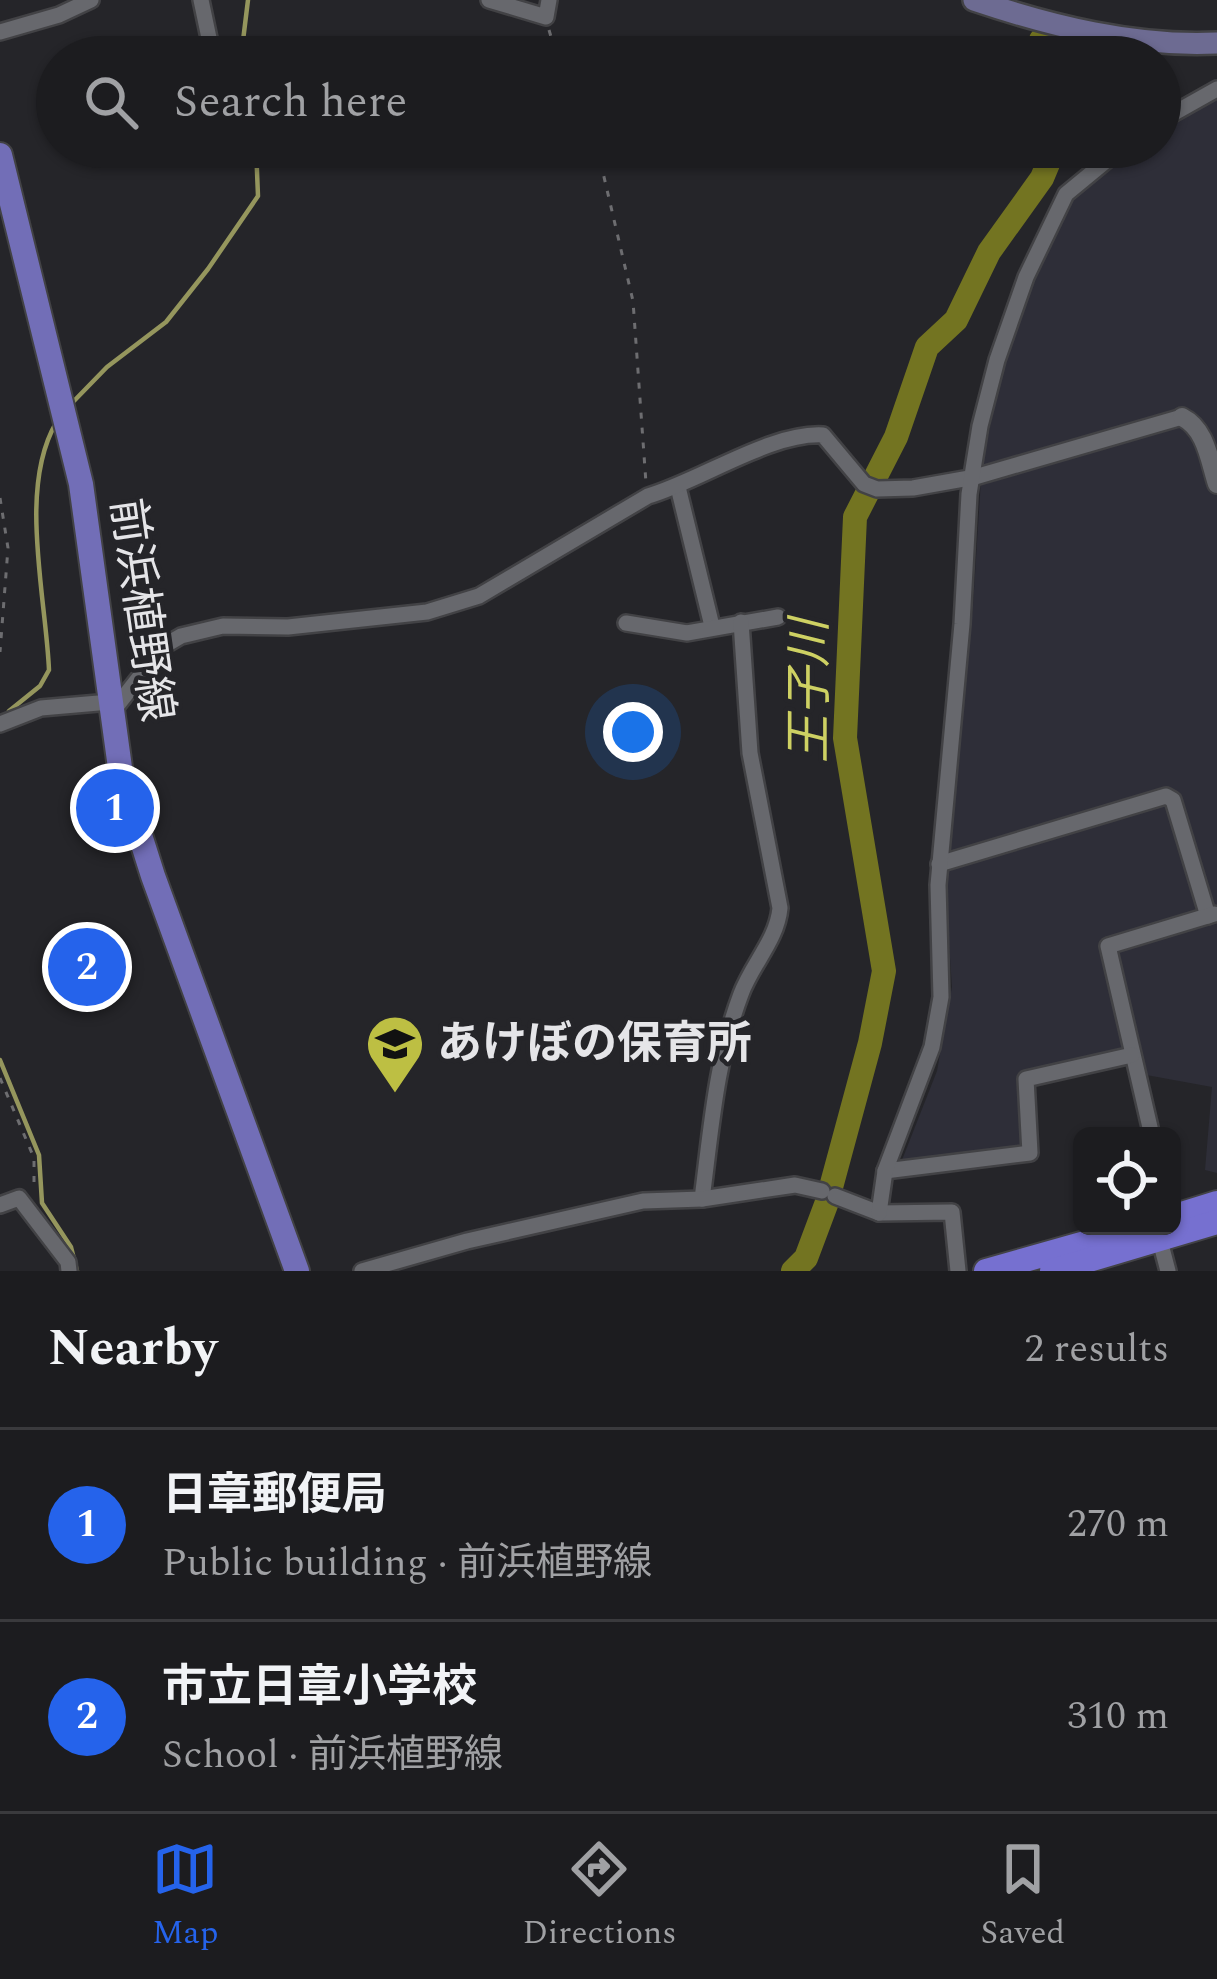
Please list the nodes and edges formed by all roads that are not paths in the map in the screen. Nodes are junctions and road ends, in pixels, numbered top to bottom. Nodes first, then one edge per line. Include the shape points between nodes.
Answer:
1 (91, 0) edge
2 (201, 0) edge
3 (489, 0) edge
4 (982, 1) edge
5 (547, 9) edge
6 (0, 32) edge
7 (209, 36) edge
8 (1120, 36) edge
9 (1181, 42) edge
10 (1217, 44) edge
11 (1217, 89) edge
12 (1181, 110) edge
13 (0, 155) edge
14 (1098, 168) edge
15 (12, 249) edge
16 (1182, 417) joint
17 (975, 477) junction
18 (1217, 484) edge
19 (678, 487) junction
20 (778, 617) dead end
21 (741, 622) junction
22 (626, 623) dead end
23 (712, 626) junction
24 (111, 707) junction
25 (0, 724) edge
26 (939, 864) junction
27 (1212, 914) edge
28 (1132, 1054) junction
29 (1150, 1127) edge
30 (885, 1171) junction
31 (703, 1199) junction
32 (0, 1205) edge
33 (879, 1214) junction
34 (1211, 1215) edge
35 (1181, 1222) edge
36 (1127, 1235) edge
37 (1139, 1235) edge
38 (1160, 1235) edge
39 (69, 1271) edge
40 (297, 1271) edge
41 (362, 1271) edge
42 (958, 1271) edge
43 (986, 1271) edge
44 (1052, 1271) edge
45 (1168, 1271) edge

1 - 6 street
2 - 7 street
3 - 5 street
4 - 8 main road
9 - 10 main road
11 - 12 street
13 - 15 main road, 前浜植野線
14 - 17 street via 1066,194 1026,278 980,426
15 - 24 main road, 前浜植野線 via 81,484
16 - 17 street
16 - 18 street via 1202,435
17 - 19 street via 871,486 815,434 752,451
17 - 26 street
19 - 23 street
19 - 24 street via 648,496 479,596 427,612 181,636
20 - 21 street
21 - 23 street
21 - 31 street via 751,753 780,908 741,992 712,1103
22 - 23 street via 680,633
24 - 25 street via 41,708
24 - 40 main road, 前浜植野線 via 153,876
26 - 27 street via 1166,796
26 - 30 street via 940,997 932,1047
27 - 28 street via 1108,946
28 - 29 street
28 - 30 street via 1026,1079 1030,1153
30 - 33 street
31 - 33 street via 794,1185
31 - 41 street via 622,1205
32 - 39 street via 19,1198
33 - 42 street via 952,1212
34 - 35 highway
36 - 43 highway
37 - 44 highway
38 - 45 street

